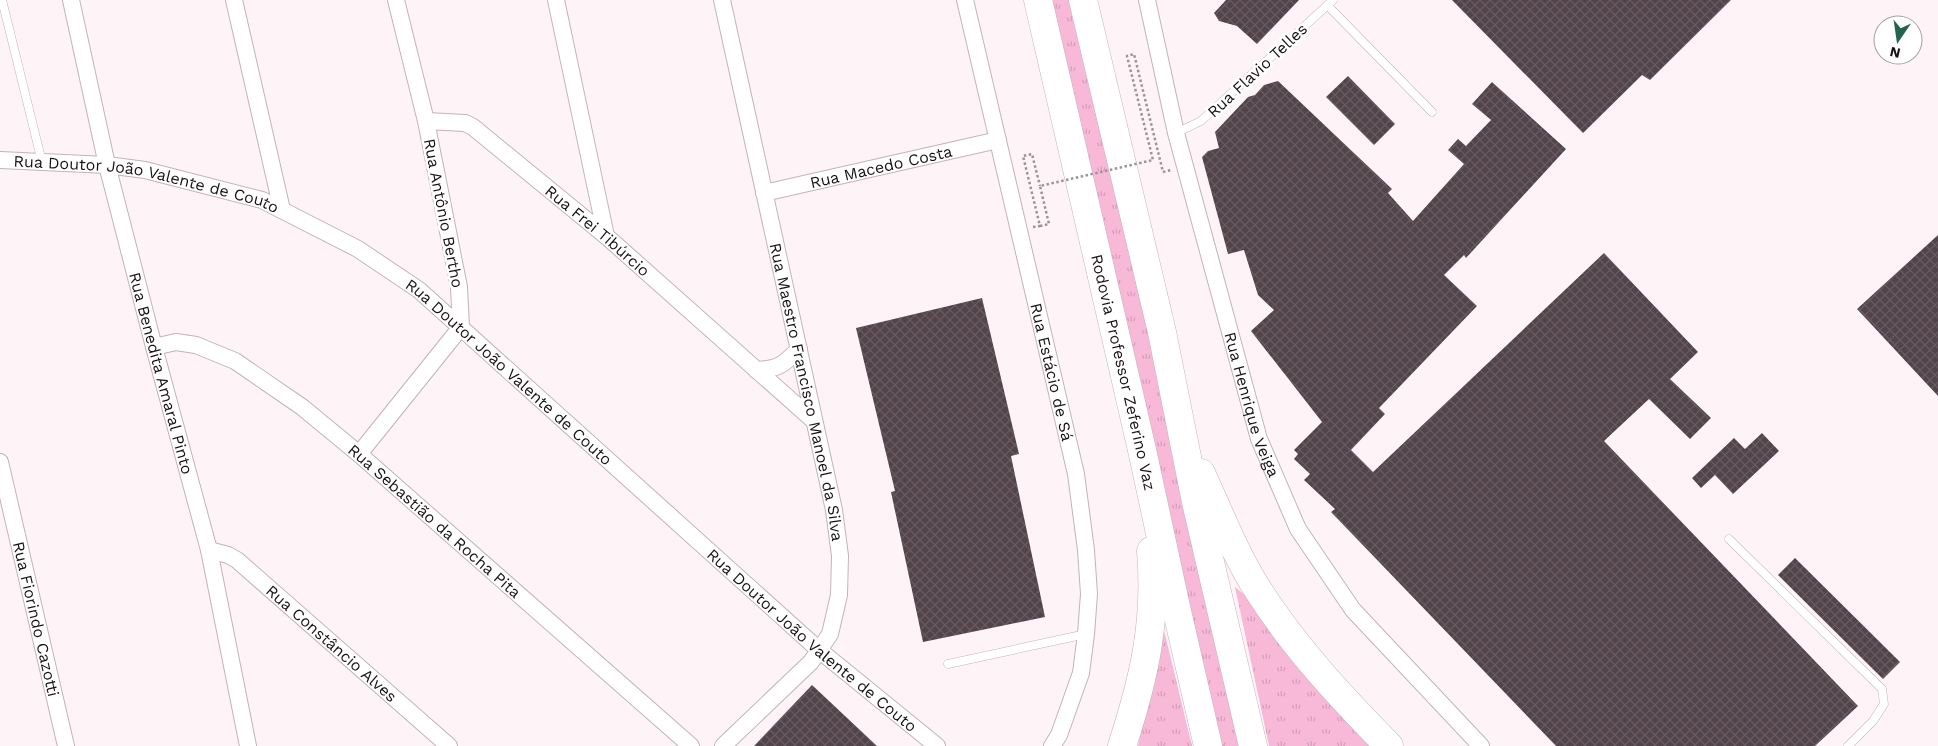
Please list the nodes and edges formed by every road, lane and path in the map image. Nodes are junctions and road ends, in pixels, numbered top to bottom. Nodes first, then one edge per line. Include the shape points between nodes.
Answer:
1 (2, 0) edge
2 (71, 0) edge
3 (234, 0) edge
4 (396, 0) edge
5 (556, 0) edge
6 (722, 0) edge
7 (964, 0) edge
8 (1038, 0) edge
9 (1085, 0) edge
10 (1148, 0) edge
11 (1330, 2) edge
12 (1432, 112) dead end
13 (426, 121) junction
14 (1176, 134) junction
15 (998, 140) junction
16 (0, 160) edge
17 (42, 162) junction
18 (107, 165) junction
19 (1163, 172) dead end
20 (1040, 186) junction
21 (764, 193) junction
22 (282, 210) junction
23 (606, 236) junction
24 (461, 327) junction
25 (1162, 332) junction
26 (154, 347) junction
27 (799, 349) junction
28 (756, 370) junction
29 (813, 420) junction
30 (1142, 450) junction
31 (359, 454) junction
32 (0, 462) edge
33 (1729, 539) dead end
34 (209, 550) junction
35 (1086, 634) junction
36 (819, 650) junction
37 (948, 664) dead end
38 (66, 746) edge
39 (248, 746) edge
40 (449, 746) edge
41 (691, 746) edge
42 (722, 746) edge
43 (937, 746) edge
44 (1052, 746) edge
45 (1122, 746) edge
46 (1208, 746) edge
47 (1253, 746) edge
48 (1388, 746) edge
49 (1481, 746) edge
50 (1848, 746) edge

1 - 17 lane
2 - 18 street, Rua Benedita Amaral Pinto
3 - 22 street
4 - 13 street, Rua Antônio Bertho
5 - 23 street
6 - 21 street, Rua Maestro Francisco Manoel da Silva
7 - 15 street, Rua Estácio de Sá
8 - 30 highway, Rodovia Professor Zeferino Vaz
9 - 25 highway
10 - 14 street, Rua Henrique Veiga
11 - 12 lane
11 - 14 lane, Rua Flavio Telles via 1201,121
13 - 23 street, Rua Frei Tibúrcio via 469,125
13 - 24 street, Rua Antônio Bertho via 460,287
14 - 49 street, Rua Henrique Veiga via 1259,439 1298,529 1353,610
15 - 21 street, Rua Macedo Costa
15 - 35 street, Rua Estácio de Sá via 1076,474 1089,594
16 - 17 street, Rua Doutor João Valente de Couto
17 - 18 street, Rua Doutor João Valente de Couto
18 - 22 street, Rua Doutor João Valente de Couto via 176,177 262,200
18 - 26 street, Rua Benedita Amaral Pinto
19 - 20 path, bridge via 1134,54 1127,56 1153,160
20 - 20 path, bridge via 1048,224 1040,226 1023,156 1032,154
21 - 27 street, Rua Maestro Francisco Manoel da Silva
22 - 24 street, Rua Doutor João Valente de Couto via 358,249 419,290
23 - 28 street, Rua Frei Tibúrcio
24 - 31 street
24 - 36 street, Rua Doutor João Valente de Couto
25 - 47 highway via 1196,502
25 - 48 highway via 1199,469 1245,567 1278,620 1311,663
26 - 31 street, Rua Sebastião da Rocha Pita via 186,342 235,361 302,407
26 - 34 street, Rua Benedita Amaral Pinto
27 - 28 street via 772,369
27 - 29 street, Rua Maestro Francisco Manoel da Silva
28 - 29 street, Rua Frei Tibúrcio
29 - 36 street, Rua Maestro Francisco Manoel da Silva via 834,510 840,556 839,595 830,634
30 - 45 highway via 1153,576 1151,629 1146,663
30 - 46 highway, Rodovia Professor Zeferino Vaz
31 - 41 street, Rua Sebastião da Rocha Pita
32 - 38 street, Rua Fiorindo Cazotti
33 - 50 lane via 1882,688 1884,704 1873,721
34 - 39 street, Rua Benedita Amaral Pinto
34 - 40 street, Rua Constâncio Alves via 237,560
35 - 37 lane
35 - 44 street, Rua Estácio de Sá via 1081,673
36 - 42 street, Rua Maestro Francisco Manoel da Silva via 811,662
36 - 43 street, Rua Doutor João Valente de Couto

